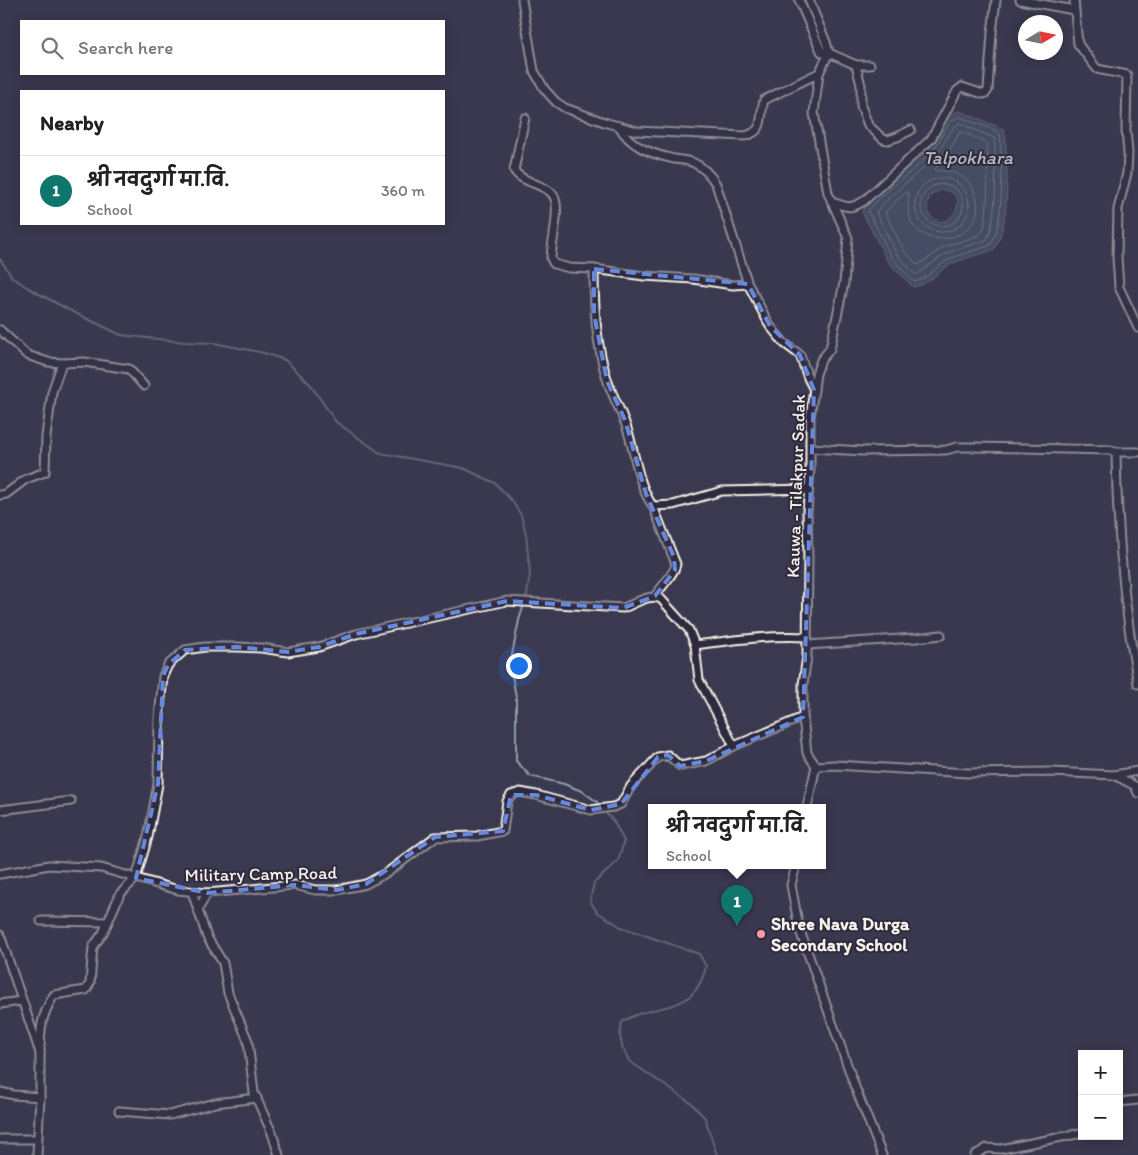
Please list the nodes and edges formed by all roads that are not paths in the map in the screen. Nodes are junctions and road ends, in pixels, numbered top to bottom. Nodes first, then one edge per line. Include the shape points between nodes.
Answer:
1 (522, 0) edge
2 (799, 0) edge
3 (809, 0) edge
4 (996, 0) edge
5 (1020, 0) edge
6 (1074, 0) edge
7 (1074, 10) junction
8 (828, 53) junction
9 (856, 65) junction
10 (870, 66) dead end
11 (819, 73) junction
12 (525, 118) dead end
13 (619, 126) junction
14 (910, 130) dead end
15 (832, 202) junction
16 (594, 269) junction
17 (748, 284) junction
18 (1138, 328) edge
19 (0, 330) edge
20 (62, 363) junction
21 (144, 386) dead end
22 (814, 390) junction
23 (811, 448) junction
24 (1116, 452) junction
25 (1138, 452) edge
26 (808, 489) junction
27 (0, 495) edge
28 (653, 506) junction
29 (655, 596) junction
30 (941, 635) dead end
31 (807, 641) junction
32 (695, 645) junction
33 (1138, 684) edge
34 (803, 717) junction
35 (734, 746) junction
36 (816, 766) junction
37 (1138, 771) edge
38 (1114, 775) junction
39 (1137, 789) edge
40 (71, 801) dead end
41 (808, 804) edge
42 (0, 810) edge
43 (795, 869) edge
44 (0, 874) edge
45 (136, 878) junction
46 (192, 892) junction
47 (207, 893) junction
48 (198, 910) junction
49 (41, 921) dead end
50 (108, 922) junction
51 (0, 935) edge
52 (21, 1000) junction
53 (0, 1004) edge
54 (40, 1053) junction
55 (0, 1092) edge
56 (40, 1097) junction
57 (257, 1098) junction
58 (1138, 1100) edge
59 (1123, 1102) edge
60 (119, 1112) dead end
61 (1078, 1134) edge
62 (0, 1139) edge
63 (37, 1140) junction
64 (38, 1155) edge
65 (279, 1155) edge
66 (882, 1155) edge
67 (976, 1155) edge

1 - 13 street via 534,71 544,90 565,108
2 - 8 street via 821,51
3 - 8 street
4 - 15 street via 986,94 962,88 956,91 930,139 864,201 853,208
5 - 7 street
6 - 7 street
7 - 18 street via 1078,44 1097,69 1127,75 1127,173 1118,209 1117,257 1119,287
8 - 9 street
8 - 11 street, Kauwa - Tilakpur Sadak
9 - 10 street
9 - 14 street via 868,125 888,140
11 - 13 street via 764,100 759,128 754,134 637,132
11 - 15 street, Kauwa - Tilakpur Sadak via 814,113
12 - 16 street via 514,170 517,175 554,195 556,211 551,259 560,267
13 - 17 street via 624,137 635,145 658,155 692,162 712,178
15 - 22 street, Kauwa - Tilakpur Sadak via 848,238 847,254 830,349 821,360
16 - 17 street
16 - 28 street via 594,314 599,349 607,381 627,427 637,470 648,501
17 - 22 street via 770,326 800,355
19 - 20 street via 27,356
20 - 21 street via 84,362 129,369
20 - 27 street via 52,392 45,472
22 - 23 street, Kauwa - Tilakpur Sadak via 810,418
23 - 24 street via 863,451 974,447
23 - 26 street, Kauwa - Tilakpur Sadak
24 - 25 street
24 - 33 street via 1118,536
26 - 28 street via 722,491 673,505
26 - 31 street, Kauwa - Tilakpur Sadak
28 - 29 street via 676,564
29 - 32 street via 689,630
29 - 45 street via 623,608 507,602 356,634 319,648 288,652 237,647 185,650 168,666 163,676 158,784
30 - 31 street
31 - 32 street via 784,636
31 - 34 street, Kauwa - Tilakpur Sadak
32 - 35 street via 699,680
34 - 35 street
34 - 36 street, Kauwa - Tilakpur Sadak via 807,753
35 - 47 street, Military Camp Road via 706,761 680,766 668,755 658,757 631,786 621,804 609,808 591,810 520,792 510,795 503,831 477,836 435,837 366,884 337,890 315,890 295,885
36 - 38 street
36 - 41 street
37 - 38 street
38 - 39 street
40 - 42 street
43 - 66 street via 791,885 799,928
44 - 45 street, Military Camp Road via 49,866 101,868
45 - 46 street, Military Camp Road
45 - 50 street via 120,894
46 - 47 street, Military Camp Road
46 - 48 street
47 - 48 street
48 - 57 street via 207,937 223,963 228,994 248,1040
49 - 50 street
50 - 54 street via 93,947 90,983 86,990 54,995 45,1009
51 - 52 street
52 - 53 street
52 - 54 street
54 - 56 street
55 - 56 street
56 - 63 street
57 - 60 street via 215,1103 170,1115
57 - 65 street
58 - 59 street
61 - 67 street via 1001,1149 987,1148
62 - 63 street
63 - 64 street

